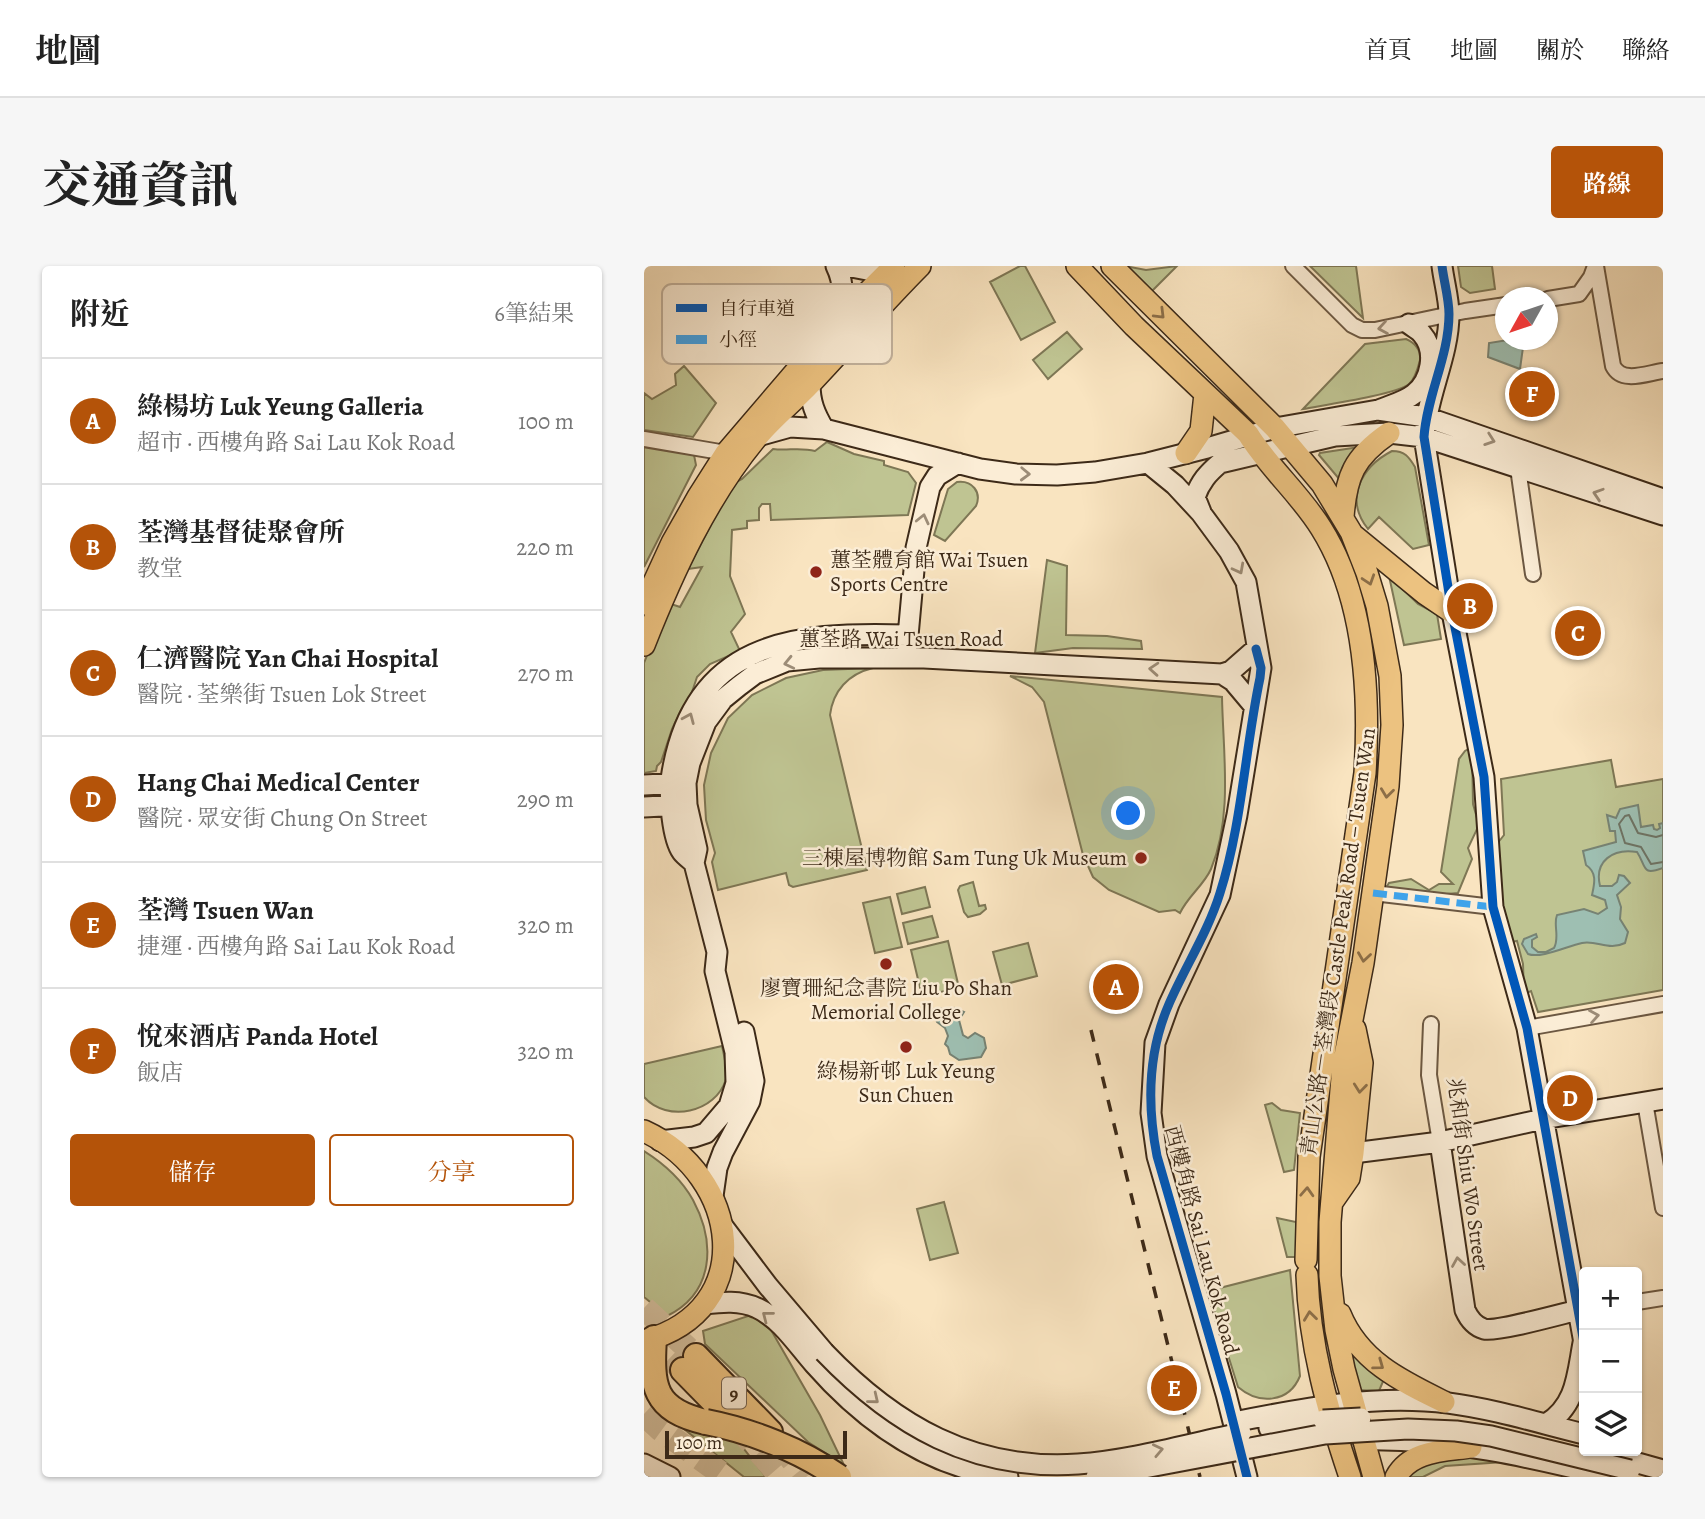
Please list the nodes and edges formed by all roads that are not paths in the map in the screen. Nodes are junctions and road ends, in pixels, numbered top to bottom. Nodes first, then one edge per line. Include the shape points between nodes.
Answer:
1 (836, 266) edge
2 (846, 266) edge
3 (892, 266) edge
4 (920, 266) edge
5 (1077, 266) edge
6 (1112, 266) edge
7 (1293, 266) edge
8 (1442, 266) edge
9 (1595, 266) edge
10 (842, 284) edge
11 (875, 284) edge
12 (892, 294) edge
13 (1579, 294) junction
14 (1558, 297) edge
15 (1495, 307) edge
16 (1449, 314) junction
17 (1604, 314) junction
18 (1409, 324) junction
19 (802, 364) edge
20 (828, 364) edge
21 (1663, 371) edge
22 (810, 384) junction
23 (1205, 394) junction
24 (1378, 411) junction
25 (1426, 417) junction
26 (1275, 428) junction
27 (824, 429) junction
28 (1389, 433) junction
29 (1248, 435) junction
30 (758, 436) junction
31 (1424, 437) junction
32 (644, 439) edge
33 (1288, 446) junction
34 (910, 451) junction
35 (726, 453) junction
36 (1186, 453) junction
37 (1261, 454) junction
38 (958, 463) junction
39 (1148, 463) junction
40 (1518, 468) junction
41 (930, 487) junction
42 (1663, 499) edge
43 (1201, 513) junction
44 (1663, 515) edge
45 (1347, 525) junction
46 (1533, 574) dead end
47 (644, 604) edge
48 (1452, 612) junction
49 (908, 635) junction
50 (644, 645) edge
51 (1256, 649) junction
52 (905, 659) junction
53 (1222, 674) junction
54 (1254, 706) junction
55 (678, 783) junction
56 (644, 785) edge
57 (679, 805) junction
58 (644, 807) edge
59 (1373, 893) junction
60 (1493, 907) junction
61 (717, 952) junction
62 (1663, 1004) edge
63 (1353, 1020) junction
64 (1431, 1024) dead end
65 (1527, 1028) junction
66 (1654, 1101) edge
67 (1543, 1119) junction
68 (652, 1136) edge
69 (1440, 1142) junction
70 (1353, 1153) junction
71 (713, 1196) junction
72 (1332, 1203) junction
73 (1663, 1208) edge
74 (722, 1225) junction
75 (1330, 1289) junction
76 (1663, 1298) edge
77 (1579, 1300) edge
78 (1642, 1301) edge
79 (704, 1304) junction
80 (1579, 1310) edge
81 (649, 1340) edge
82 (819, 1358) junction
83 (1579, 1364) edge
84 (1353, 1402) junction
85 (1444, 1402) junction
86 (1328, 1405) junction
87 (1467, 1406) junction
88 (731, 1419) tunnel mouth
89 (1234, 1422) junction
90 (1546, 1424) junction
91 (770, 1432) tunnel mouth
92 (1579, 1433) edge
93 (1363, 1440) junction
94 (1339, 1441) junction
95 (1471, 1447) junction
96 (1579, 1447) edge
97 (1642, 1450) edge
98 (1614, 1456) edge
99 (1663, 1456) edge
100 (1242, 1457) junction
101 (644, 1464) edge
102 (1663, 1469) edge
103 (670, 1477) edge
104 (839, 1477) edge
105 (1008, 1477) edge
106 (1096, 1477) edge
107 (1247, 1477) edge
108 (1350, 1477) edge
109 (1374, 1477) edge
110 (1396, 1477) edge
111 (1611, 1477) edge
112 (1656, 1477) edge

1 - 10 main road
2 - 3 main road via 867,270
3 - 11 main road
4 - 12 main road
5 - 23 main road, 青山公路－荃灣段 Castle Peak Road – Tsuen Wan
6 -> 26 main road, 青山公路－荃灣段 Castle Peak Road – Tsuen Wan
18 -> 7 street via 1356,328
8 - 16 main road
9 - 13 street
9 - 17 street
13 - 14 street
13 - 17 street
15 - 16 street
16 - 18 street
16 - 25 main road
17 - 21 street via 1615,372 1624,377
18 - 24 main road via 1423,334 1429,346 1428,372 1415,394
19 - 35 main road
20 - 22 main road
22 - 27 main road via 815,414
22 - 30 main road
23 - 29 main road, 青山公路－荃灣段 Castle Peak Road – Tsuen Wan
23 - 36 main road via 1201,430
24 - 25 main road
24 - 26 main road
25 - 31 main road
25 -> 42 main road
26 - 29 main road
26 - 33 main road, 青山公路－荃灣段 Castle Peak Road – Tsuen Wan
27 - 30 main road via 790,427
27 - 34 main road
28 - 31 main road
28 - 33 main road via 1335,436
28 - 45 main road via 1375,443 1348,479
29 - 36 main road
29 - 37 main road, 青山公路－荃灣段 Castle Peak Road – Tsuen Wan
30 - 50 main road via 704,516
31 - 40 main road
31 - 48 main road
32 - 35 street
33 - 37 main road
33 - 45 main road, 青山公路－荃灣段 Castle Peak Road – Tsuen Wan via 1322,484
34 - 38 main road
34 - 41 main road via 923,467
35 - 47 main road via 672,543
36 - 39 main road
37 - 43 main road via 1220,463 1208,473 1195,497
86 -> 37 main road, 青山公路－荃灣段 Castle Peak Road – Tsuen Wan via 1315,1350 1306,1267 1309,1157 1365,773 1365,666 1352,602 1323,529
38 -> 39 main road via 1016,474 1057,475
38 - 41 main road via 937,476
39 - 43 main road, 西樓角路 Sai Lau Kok Road
44 -> 40 main road
40 - 46 street
49 -> 41 main road via 916,548
43 -> 51 main road, 西樓角路 Sai Lau Kok Road via 1246,582
45 - 48 main road
45 -> 59 main road, 青山公路－荃灣段 Castle Peak Road – Tsuen Wan via 1377,606 1390,676 1388,786
48 - 60 main road via 1485,788
49 - 52 main road
55 -> 49 main road, 蕙荃路 Wai Tsuen Road via 681,737 696,703 723,672 776,644 815,636
51 - 53 main road
51 - 54 main road, 西樓角路 Sai Lau Kok Road via 1261,668
53 -> 52 main road, 蕙荃路 Wai Tsuen Road
52 -> 55 main road, 蕙荃路 Wai Tsuen Road via 819,658 786,662 755,674 713,711
53 - 54 main road
54 - 89 main road, 西樓角路 Sai Lau Kok Road via 1220,895 1161,1023 1151,1090 1157,1156
55 - 56 main road
55 - 57 main road, 蕙荃路 Wai Tsuen Road
57 - 58 main road
57 - 61 main road, 蕙荃路 Wai Tsuen Road via 681,852 694,863
59 - 60 street
59 -> 63 main road, 青山公路－荃灣段 Castle Peak Road – Tsuen Wan
60 - 65 main road
61 - 68 main road, 蕙荃路 Wai Tsuen Road via 715,971 735,1052 734,1093 724,1115 706,1133
61 - 71 main road, 蕙荃路 Wai Tsuen Road via 727,968 754,1081 750,1101 719,1163
65 -> 62 street
63 -> 70 main road via 1362,1063
63 - 72 main road, 青山公路－荃灣段 Castle Peak Road – Tsuen Wan via 1343,1066
64 - 69 street, 兆和街 Shiu Wo Street via 1430,1075
65 - 67 main road
66 - 67 main road
66 - 73 street
67 - 69 main road
67 - 77 main road
68 - 71 main road via 681,1156
69 - 70 main road
80 -> 69 main road, 兆和街 Shiu Wo Street via 1491,1330 1476,1326 1465,1310
70 - 72 main road via 1349,1178
71 - 74 main road
72 - 75 main road, 青山公路－荃灣段 Castle Peak Road – Tsuen Wan
74 - 79 main road via 723,1260
74 - 82 main road
75 - 84 main road, 青山公路－荃灣段 Castle Peak Road – Tsuen Wan
75 -> 85 main road via 1360,1350 1401,1381
76 - 78 street
79 - 81 main road via 677,1326
82 -> 79 main road via 759,1309 734,1302
81 - 104 highway, bridge via 658,1392 679,1413 772,1442
82 -> 96 main road, bridge via 910,1425 962,1449 1019,1462 1097,1462 1285,1425 1362,1418 1456,1420
82 - 105 main road via 848,1400 913,1448 969,1471
83 - 90 main road via 1568,1405
84 - 85 main road
84 - 86 main road
84 - 93 main road, 青山公路－荃灣段 Castle Peak Road – Tsuen Wan
85 - 87 main road
86 - 89 main road
86 - 94 main road, 青山公路－荃灣段 Castle Peak Road – Tsuen Wan
87 - 90 main road
87 - 95 main road via 1460,1435
88 - 91 highway, 9 via 689,1363
89 - 100 main road, 西樓角路 Sai Lau Kok Road
90 - 92 main road
93 - 94 main road
93 - 95 main road
93 - 109 main road, 青山公路－荃灣段 Castle Peak Road – Tsuen Wan
94 - 100 main road
94 - 108 main road, 青山公路－荃灣段 Castle Peak Road – Tsuen Wan
95 - 110 main road via 1418,1457
95 - 111 main road
97 - 99 main road
98 - 102 main road
100 - 107 main road, 西樓角路 Sai Lau Kok Road
101 - 103 main road
106 - 112 main road, bridge via 1313,1435 1408,1429 1491,1436

